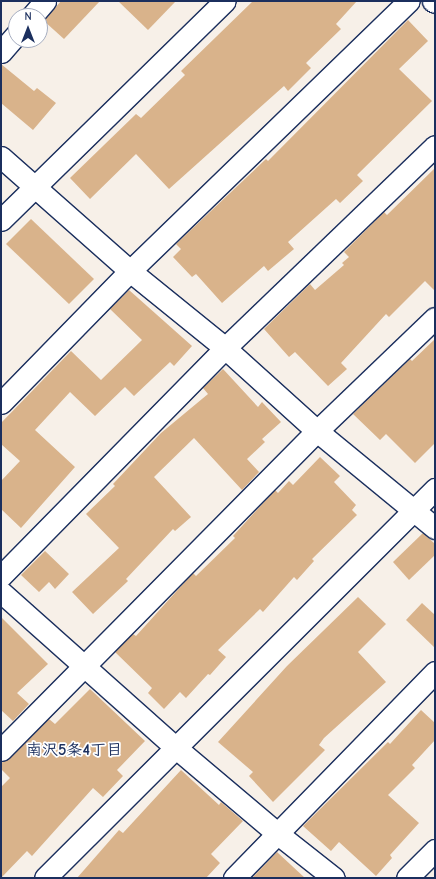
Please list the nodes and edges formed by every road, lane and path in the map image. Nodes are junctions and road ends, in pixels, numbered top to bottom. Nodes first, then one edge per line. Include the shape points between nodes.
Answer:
1 (225, 1) edge
2 (409, 1) edge
3 (8, 44) edge
4 (1, 52) edge
5 (435, 146) edge
6 (1, 157) edge
7 (34, 187) junction
8 (1, 220) edge
9 (130, 271) junction
10 (435, 318) edge
11 (225, 348) junction
12 (1, 403) edge
13 (317, 431) junction
14 (435, 489) edge
15 (414, 509) junction
16 (435, 528) edge
17 (1, 576) edge
18 (1, 592) edge
19 (84, 665) junction
20 (435, 672) edge
21 (175, 747) junction
22 (1, 750) edge
23 (278, 834) junction
24 (435, 850) edge
25 (45, 878) edge
26 (234, 878) edge
27 (334, 878) edge
28 (407, 878) edge

1 - 7 street
2 - 9 street
3 - 4 street
5 - 11 street
6 - 7 street
7 - 8 street
7 - 9 street
9 - 11 street
9 - 12 street
10 - 13 street
11 - 13 street
11 - 17 street
13 - 15 street
13 - 19 street
14 - 15 street
15 - 16 street
15 - 21 street
18 - 19 street
19 - 21 street
19 - 22 street
20 - 23 street
21 - 23 street
21 - 25 street
23 - 26 street
23 - 27 street
24 - 28 street

